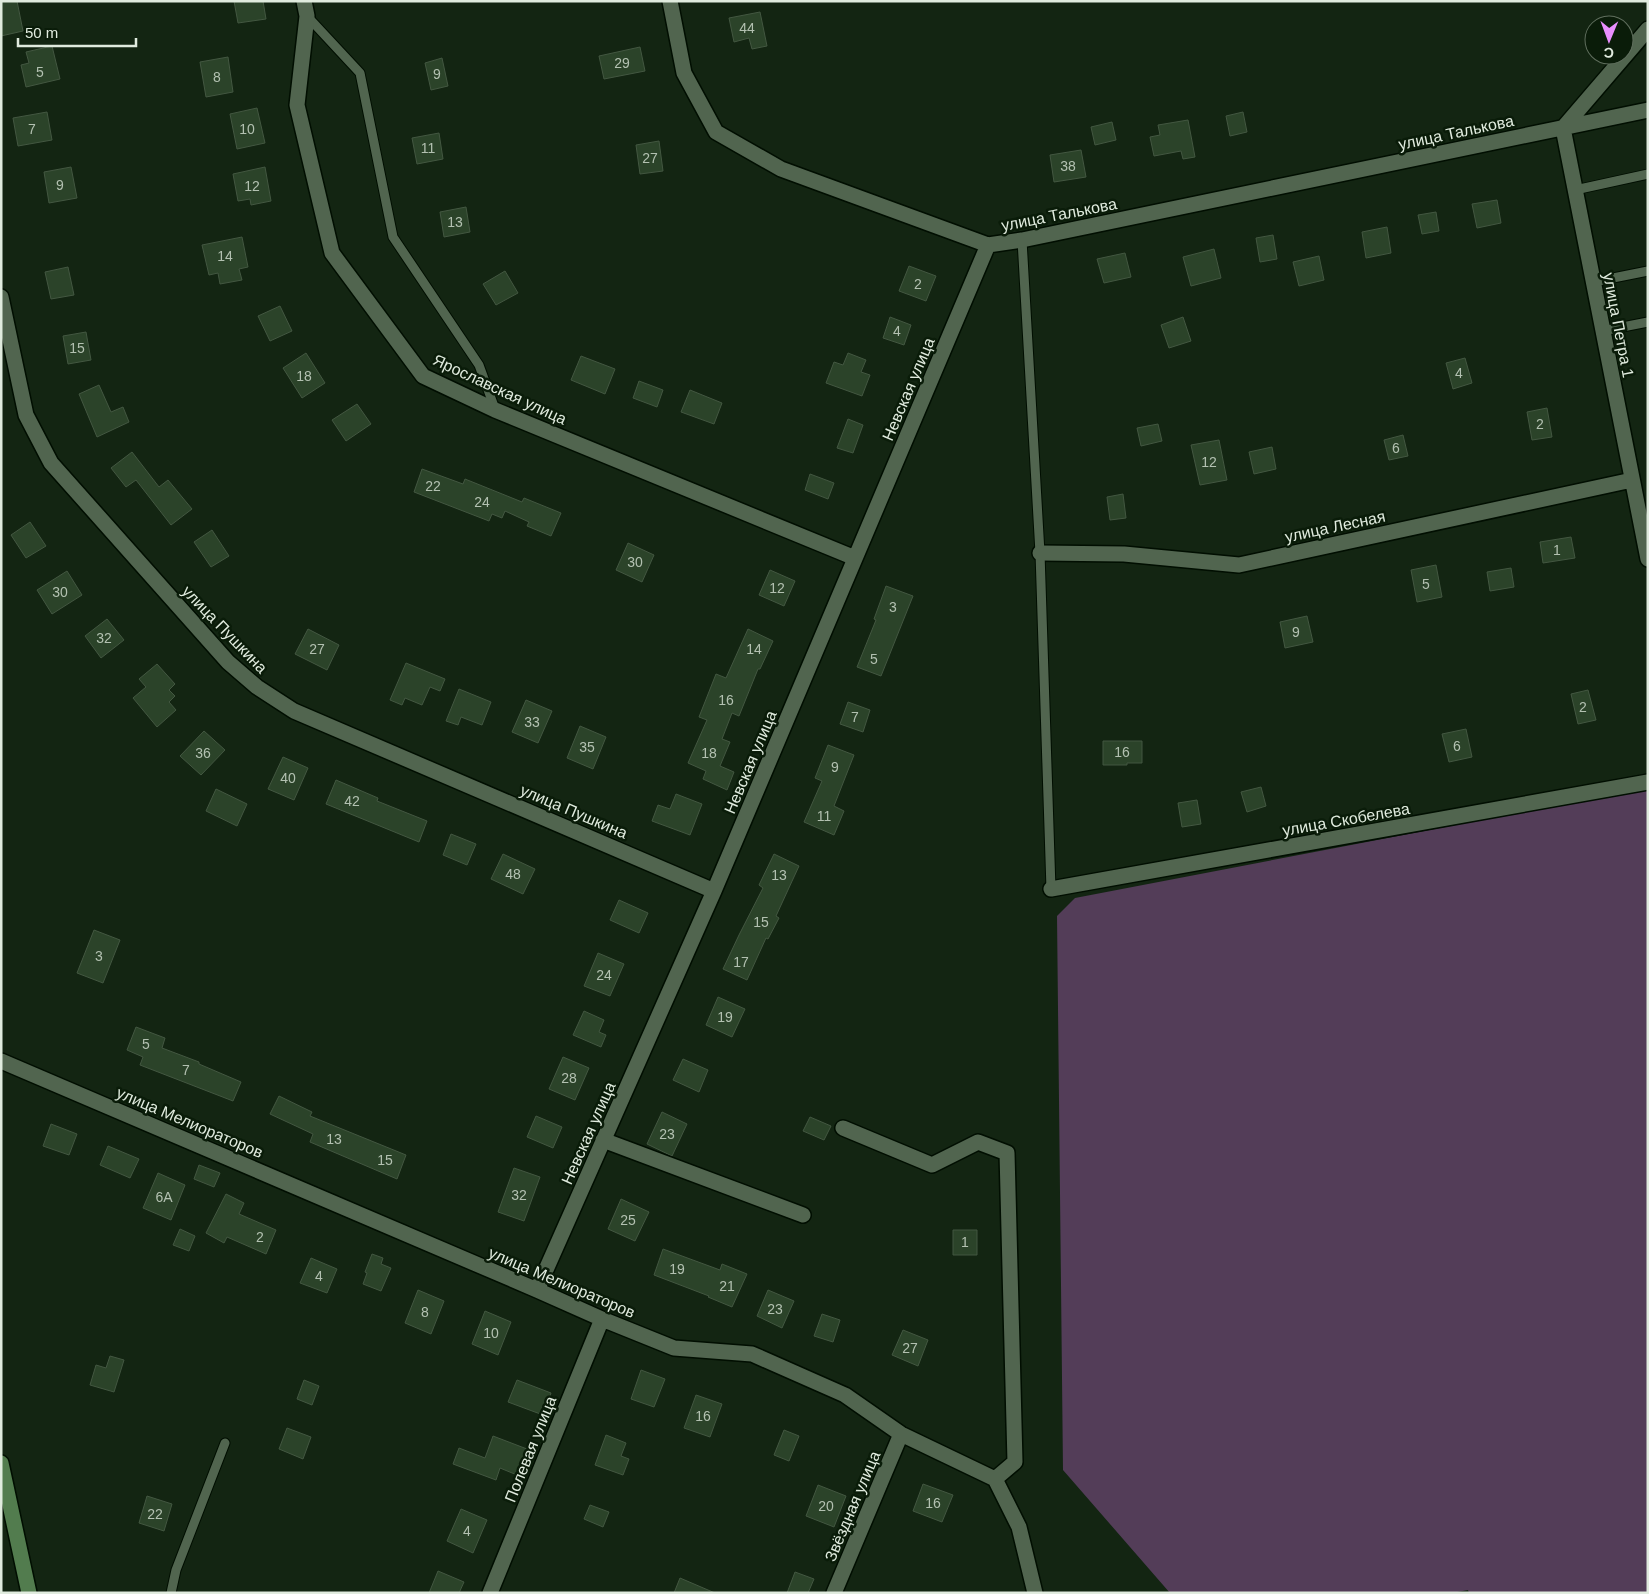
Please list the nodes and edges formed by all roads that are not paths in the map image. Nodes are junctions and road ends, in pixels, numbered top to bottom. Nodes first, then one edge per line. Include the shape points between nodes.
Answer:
1 (670, 1) edge
2 (306, 9) edge
3 (1648, 29) edge
4 (1648, 110) edge
5 (1563, 128) junction
6 (1648, 174) edge
7 (1575, 190) junction
8 (1022, 240) junction
9 (988, 245) junction
10 (1648, 271) edge
11 (1593, 282) junction
12 (1, 297) edge
13 (1648, 322) edge
14 (1602, 331) junction
15 (495, 410) junction
16 (1632, 480) junction
17 (1040, 553) junction
18 (855, 558) junction
19 (1648, 559) edge
20 (1648, 782) edge
21 (1051, 889) joint
22 (714, 891) junction
23 (1, 1061) edge
24 (843, 1128) dead end
25 (604, 1140) junction
26 (803, 1215) dead end
27 (537, 1290) junction
28 (602, 1319) junction
29 (901, 1434) junction
30 (225, 1444) dead end
31 (1, 1463) edge
32 (995, 1479) junction
33 (29, 1593) edge
34 (171, 1593) edge
35 (490, 1593) edge
36 (834, 1593) edge
37 (1035, 1593) edge

1 - 9 street, улица Талькова via 684,73 716,132 781,169
2 - 15 lane via 360,73 393,237 479,365
2 - 15 street, Ярославская улица via 297,105 332,252 423,376
3 - 5 street
4 - 5 street, улица Талькова
5 - 7 street, улица Петра 1
5 - 8 street, улица Талькова
6 - 7 lane
7 - 11 street, улица Петра 1
8 - 9 street, улица Талькова
8 - 17 lane
9 - 18 street, Невская улица
10 - 11 lane
11 - 14 street, улица Петра 1
12 - 22 street, улица Пушкина via 26,415 51,463 228,662 257,687 294,711
13 - 14 lane
14 - 16 street, улица Петра 1
15 - 18 street, Ярославская улица
16 - 17 street, улица Лесная via 1239,565 1124,554
16 - 19 street, улица Петра 1
17 - 21 lane
18 - 22 street, Невская улица
20 - 21 street, улица Скобелева
22 - 25 street, Невская улица
23 - 27 street, улица Мелиораторов
24 - 32 street via 932,1165 978,1142 1007,1153 1015,1462
25 - 26 street
25 - 27 street, Невская улица
27 - 28 street, улица Мелиораторов
28 - 29 street, улица Мелиораторов via 674,1348 752,1354 845,1394
28 - 35 street, Полевая улица
29 - 32 street, улица Мелиораторов
29 - 36 street, Звёздная улица
30 - 34 lane via 176,1570
31 - 33 main road
32 - 37 street via 1019,1527

